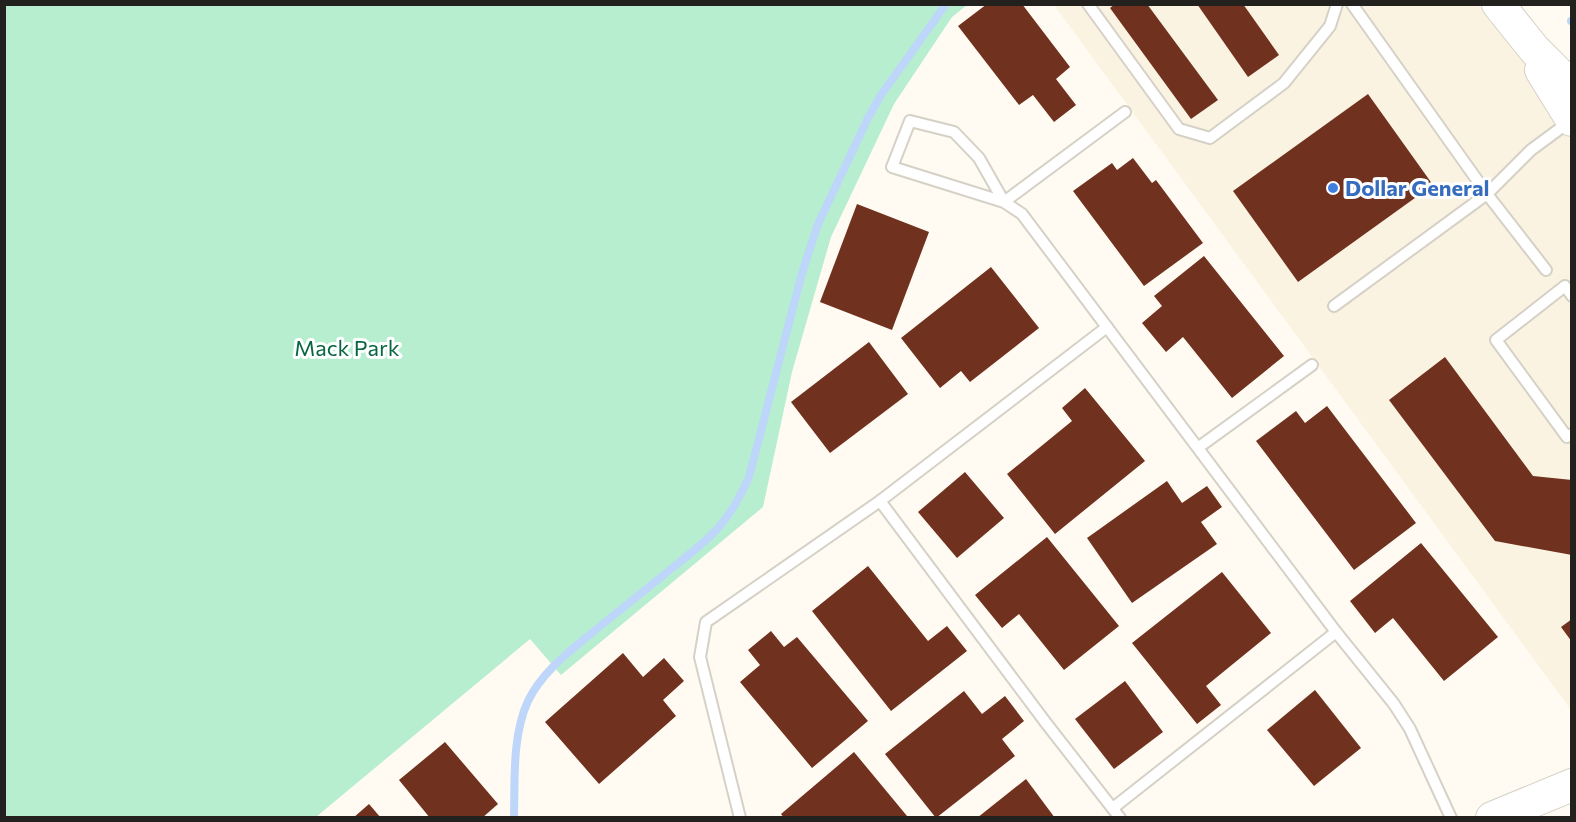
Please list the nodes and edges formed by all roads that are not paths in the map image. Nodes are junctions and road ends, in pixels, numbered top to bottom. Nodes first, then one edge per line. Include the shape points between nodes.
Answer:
1 (1088, 4) edge
2 (1337, 4) edge
3 (1352, 4) edge
4 (1506, 15) edge
5 (1572, 87) edge
6 (1125, 112) dead end
7 (1571, 120) edge
8 (1487, 194) junction
9 (1004, 202) junction
10 (1546, 270) dead end
11 (1572, 296) edge
12 (1334, 306) dead end
13 (1107, 327) junction
14 (1311, 365) dead end
15 (1572, 434) edge
16 (1199, 447) junction
17 (880, 501) junction
18 (1336, 632) junction
19 (1572, 784) edge
20 (1116, 813) edge
21 (740, 818) edge
22 (1451, 818) edge
23 (1492, 818) edge

1 - 2 lane via 1179,129 1210,138 1284,83 1330,26
3 - 8 lane
4 - 5 main road
4 - 7 main road
6 - 9 lane
7 - 8 lane via 1531,150
8 - 10 lane
8 - 12 lane
9 - 9 lane via 979,158 954,132 910,121 892,167
9 - 13 lane via 1022,214
11 - 15 lane via 1564,286 1496,340 1567,437
13 - 16 lane
13 - 17 lane
14 - 16 lane
16 - 18 lane
17 - 20 lane
17 - 21 lane via 706,622 700,657
18 - 20 lane
18 - 22 lane via 1410,729
19 - 23 main road

